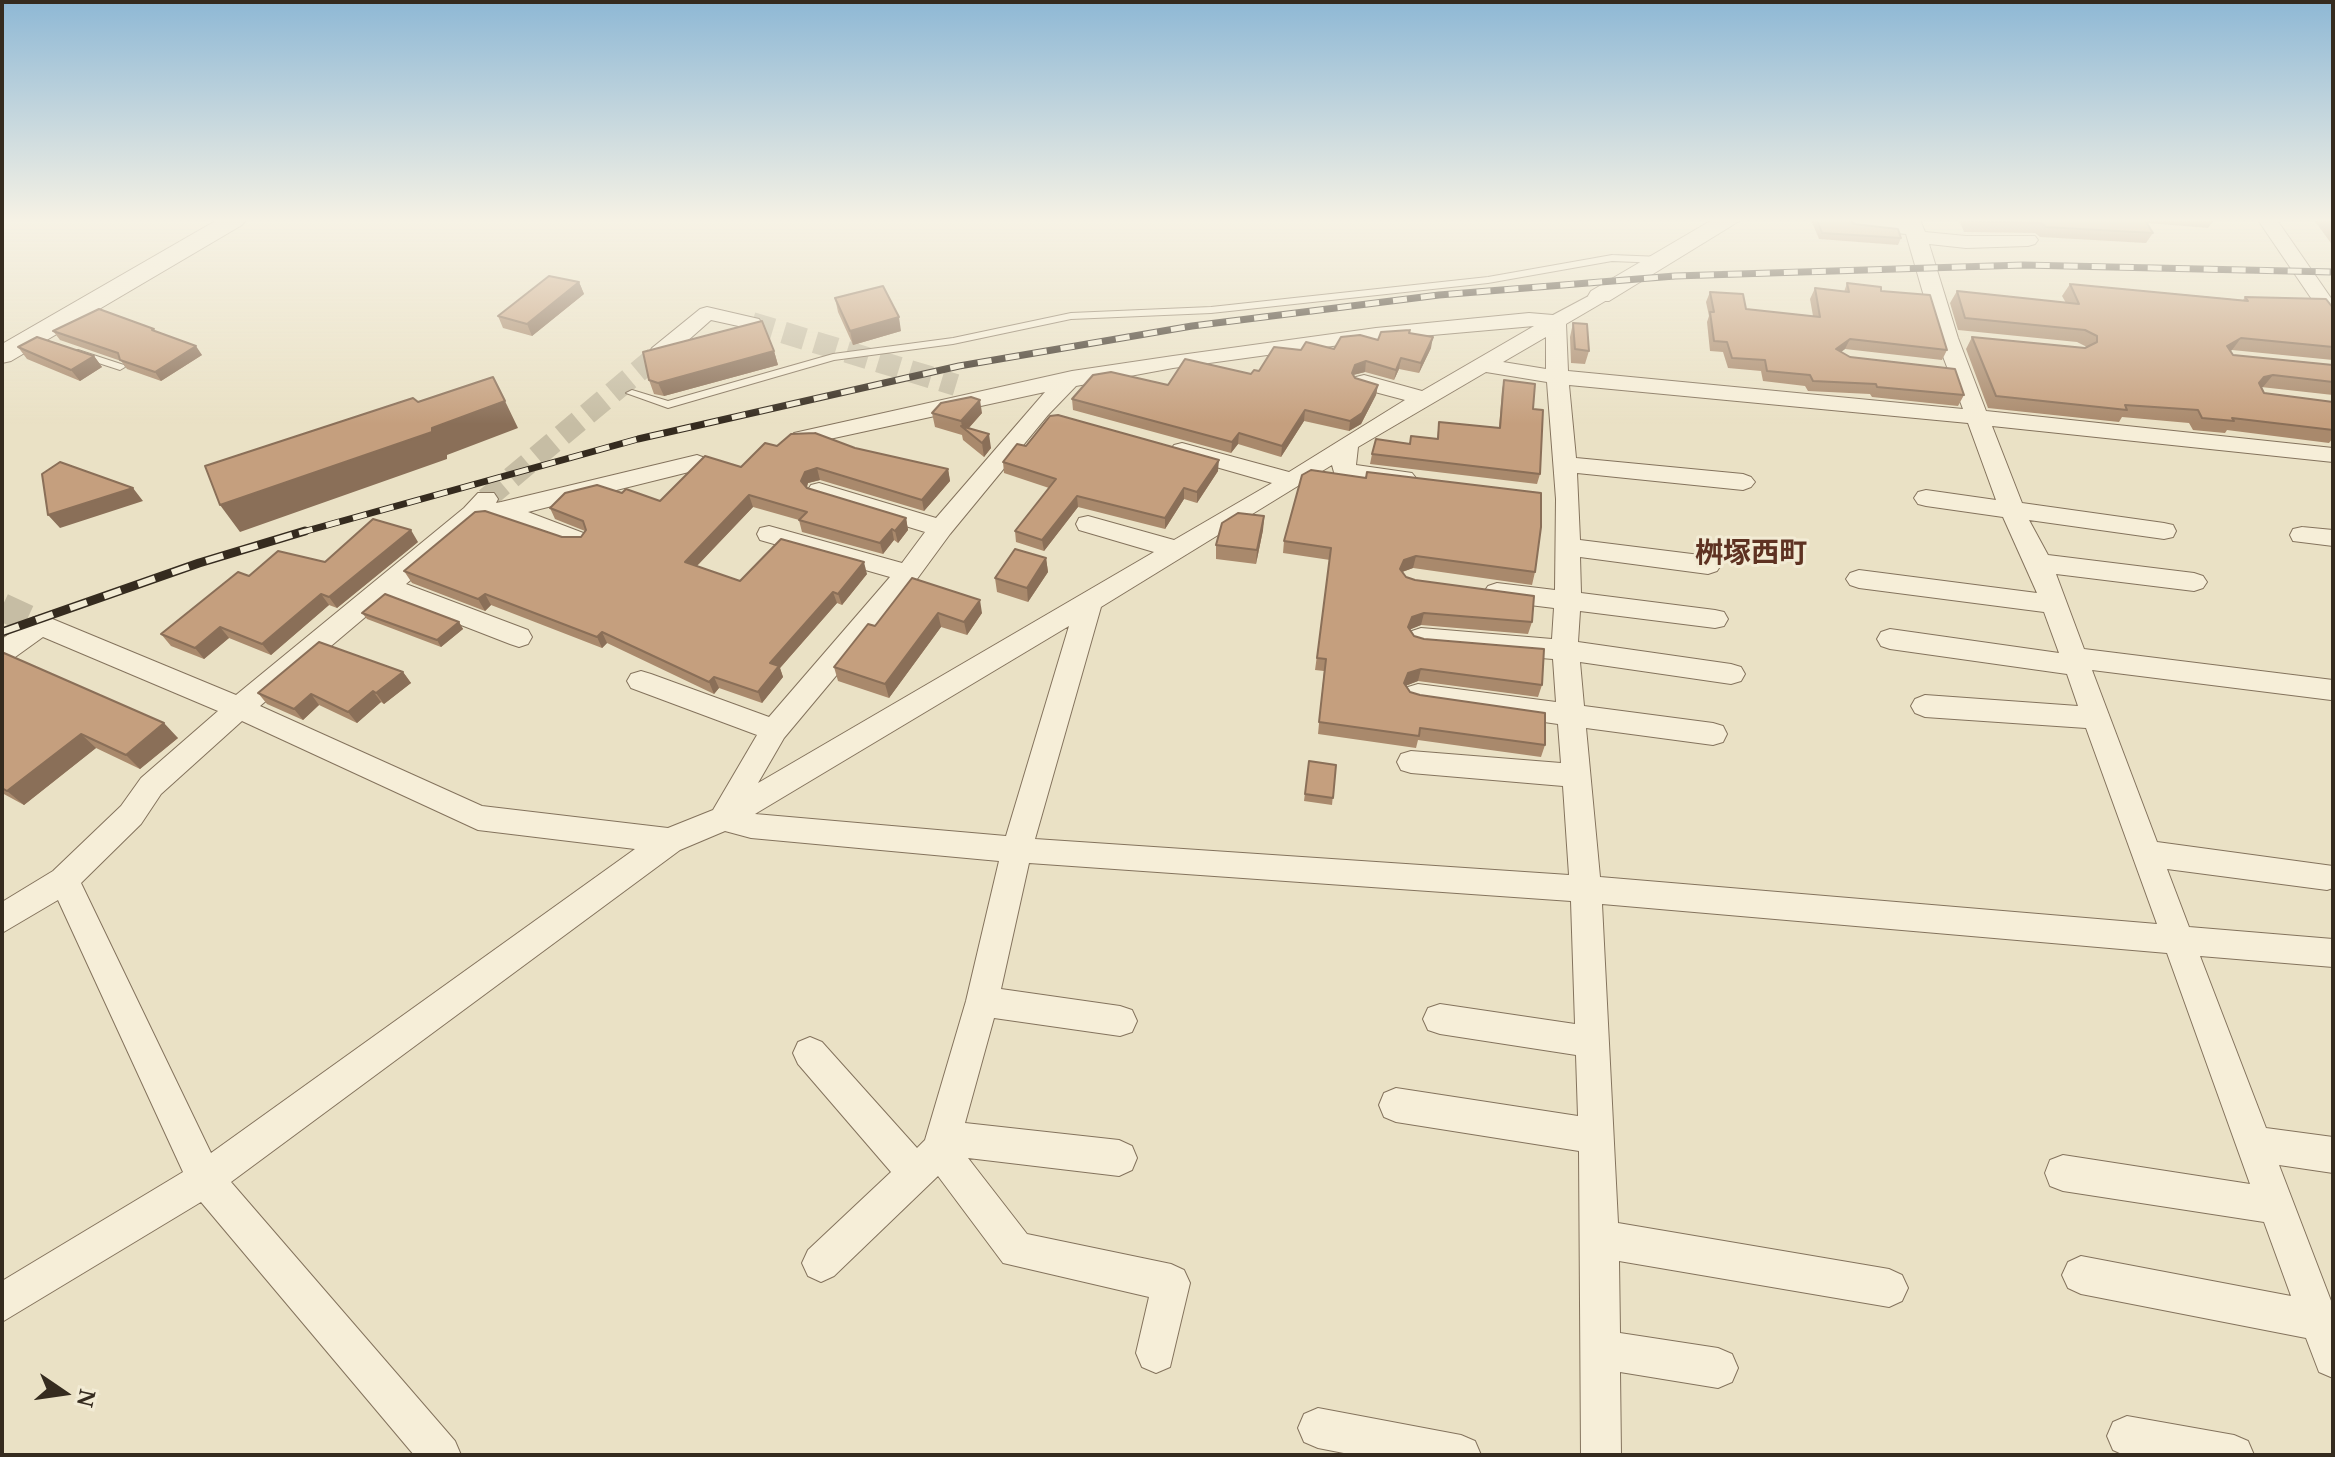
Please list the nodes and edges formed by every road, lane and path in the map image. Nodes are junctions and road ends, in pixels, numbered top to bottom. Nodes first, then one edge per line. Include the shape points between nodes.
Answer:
1 (123, 288) edge
2 (1414, 288) edge
3 (1614, 288) edge
4 (1932, 288) edge
5 (2314, 288) edge
6 (1600, 296) joint
7 (2294, 302) edge
8 (2329, 309) edge
9 (1556, 321) junction
10 (752, 323) tunnel mouth
11 (1947, 338) junction
12 (1976, 341) edge
13 (62, 347) edge
14 (660, 353) tunnel mouth
15 (2, 355) edge
16 (1085, 360) dead end
17 (1485, 365) junction
18 (120, 367) edge
19 (1931, 369) edge
20 (1960, 372) junction
21 (1557, 377) junction
22 (1070, 380) junction
23 (1364, 382) edge
24 (956, 385) tunnel mouth
25 (632, 393) dead end
26 (987, 396) junction
27 (1426, 399) junction
28 (1040, 410) junction
29 (1976, 417) junction
30 (1070, 419) edge
31 (802, 438) edge
32 (1159, 444) edge
33 (1347, 444) junction
34 (2333, 455) edge
35 (697, 463) edge
36 (1565, 464) junction
37 (1293, 481) junction
38 (1433, 482) edge
39 (1743, 482) dead end
40 (819, 491) edge
41 (1538, 495) edge
42 (1926, 498) dead end
43 (1568, 499) junction
44 (487, 508) junction
45 (2013, 512) junction
46 (1088, 524) dead end
47 (941, 528) junction
48 (2164, 531) dead end
49 (769, 534) dead end
50 (2302, 535) dead end
51 (2333, 538) edge
52 (577, 540) edge
53 (1568, 547) junction
54 (1174, 549) junction
55 (2039, 563) junction
56 (1708, 565) dead end
57 (908, 573) junction
58 (1859, 579) dead end
59 (2194, 582) dead end
60 (386, 586) junction
61 (1475, 589) edge
62 (1090, 600) junction
63 (1568, 602) junction
64 (2055, 604) junction
65 (1715, 619) dead end
66 (519, 637) dead end
67 (1421, 638) edge
68 (1890, 639) dead end
69 (1567, 650) junction
70 (2, 653) edge
71 (2076, 662) junction
72 (1731, 674) dead end
73 (641, 681) dead end
74 (2331, 690) dead end
75 (1418, 694) edge
76 (1925, 706) dead end
77 (239, 708) junction
78 (1572, 717) junction
79 (2097, 718) junction
80 (774, 730) junction
81 (1713, 734) dead end
82 (1411, 762) dead end
83 (1576, 776) junction
84 (724, 818) junction
85 (669, 841) junction
86 (1017, 850) junction
87 (2149, 854) junction
88 (2327, 877) dead end
89 (64, 880) junction
90 (1586, 889) junction
91 (2, 919) edge
92 (2181, 942) junction
93 (2333, 953) edge
94 (982, 1001) junction
95 (1440, 1019) dead end
96 (1120, 1021) dead end
97 (1591, 1042) junction
98 (810, 1053) dead end
99 (1396, 1105) dead end
100 (1595, 1136) junction
101 (2255, 1144) junction
102 (933, 1154) junction
103 (2333, 1155) edge
104 (1119, 1158) dead end
105 (2063, 1173) dead end
106 (205, 1179) junction
107 (2278, 1206) junction
108 (1600, 1239) junction
109 (821, 1263) dead end
110 (2081, 1275) dead end
111 (1889, 1288) dead end
112 (2, 1303) edge
113 (2320, 1321) junction
114 (1600, 1349) junction
115 (1156, 1353) dead end
116 (2333, 1358) edge
117 (1718, 1368) dead end
118 (1318, 1428) dead end
119 (2127, 1436) dead end
120 (441, 1455) edge
121 (1461, 1455) edge
122 (1601, 1455) edge
123 (2234, 1455) edge

1 - 15 street via 40,339
2 - 25 lane via 1211,310 1071,316 953,341 833,357 668,405
3 - 6 street
4 - 11 street
5 - 8 street
6 - 9 street
7 - 8 street
9 - 17 street
9 - 21 street
9 - 22 street via 1376,334
10 - 14 street via 707,313
11 - 12 street
11 - 20 street
13 - 18 lane
16 - 22 street
17 - 21 street
17 - 27 street
19 - 20 street
20 - 29 street
21 - 29 street via 1867,401
21 - 36 street
22 - 26 street
22 - 28 street
23 - 27 street
24 - 26 street
26 - 28 street
26 - 31 street
27 - 33 street
28 - 30 street
28 - 47 street
29 - 34 street
29 - 45 street
32 - 37 street
33 - 37 street
33 - 38 street via 1343,471
35 - 44 street
36 - 39 street
36 - 43 street
37 - 54 street
40 - 47 street
41 - 43 street
42 - 45 street
43 - 53 street
44 - 52 street
44 - 60 street
45 - 48 street
45 - 55 street
46 - 54 street
47 - 57 street
49 - 57 street
50 - 51 street
53 - 56 street
53 - 63 street
54 - 62 street
55 - 59 street
55 - 64 street
57 - 80 street
58 - 64 street
60 - 66 street
60 - 77 street
61 - 63 street
62 - 84 street
62 - 86 street
63 - 65 street
63 - 69 street
64 - 71 street
67 - 69 street
68 - 71 street
69 - 72 street
69 - 78 street
70 - 77 street via 41,625
71 - 74 street
71 - 79 street
73 - 80 street
75 - 78 street
76 - 79 street
77 - 85 street via 478,818
77 - 89 street via 151,786 131,815
78 - 81 street
78 - 83 street
79 - 87 street
80 - 84 street
82 - 83 street
83 - 90 street
84 - 85 street
84 - 86 street via 751,826
85 - 106 street
86 - 90 street
86 - 94 street
87 - 88 street
87 - 92 street
89 - 91 street
89 - 106 street
90 - 92 street
90 - 97 street
92 - 93 street
92 - 101 street
94 - 96 street
94 - 102 street
95 - 97 street
97 - 100 street
98 - 102 street
99 - 100 street
100 - 108 street
101 - 103 street
101 - 107 street
102 - 104 street
102 - 109 street
102 - 115 street via 1016,1250 1171,1283
105 - 107 street
106 - 112 street
106 - 120 street
107 - 113 street
108 - 111 street
108 - 114 street
110 - 113 street
113 - 116 street
114 - 117 street
114 - 122 street
118 - 121 street
119 - 123 street

